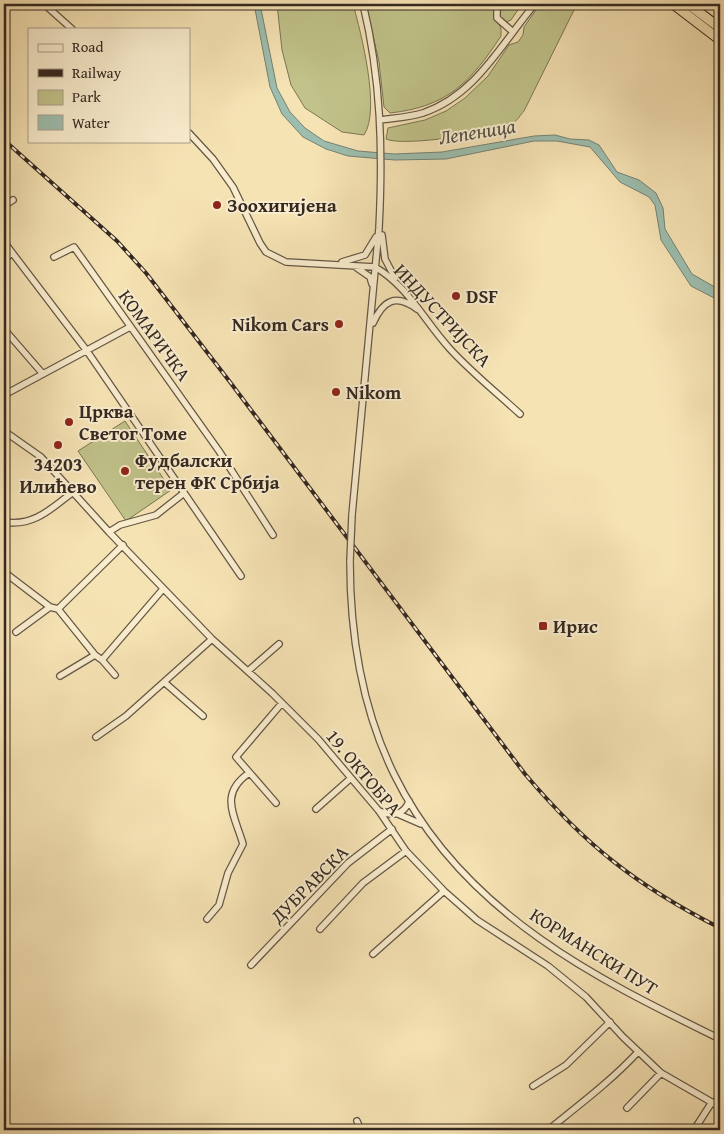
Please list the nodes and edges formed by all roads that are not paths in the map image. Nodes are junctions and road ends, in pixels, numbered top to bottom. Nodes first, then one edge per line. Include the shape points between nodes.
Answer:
1 (44, 4) edge
2 (363, 4) edge
3 (500, 4) edge
4 (535, 4) edge
5 (673, 4) edge
6 (688, 4) edge
7 (71, 28) edge
8 (720, 28) edge
9 (512, 31) junction
10 (720, 40) edge
11 (381, 120) junction
12 (190, 134) edge
13 (13, 200) dead end
14 (381, 204) junction
15 (4, 206) edge
16 (379, 228) junction
17 (4, 242) edge
18 (12, 253) junction
19 (54, 257) dead end
20 (4, 260) edge
21 (335, 264) junction
22 (351, 265) junction
23 (375, 267) junction
24 (400, 286) junction
25 (373, 288) junction
26 (422, 312) junction
27 (130, 327) junction
28 (371, 327) junction
29 (4, 329) edge
30 (86, 351) junction
31 (43, 374) junction
32 (4, 395) edge
33 (520, 414) dead end
34 (4, 432) edge
35 (73, 492) junction
36 (184, 493) junction
37 (4, 522) edge
38 (109, 532) junction
39 (272, 535) dead end
40 (122, 545) junction
41 (4, 572) edge
42 (241, 576) dead end
43 (163, 589) junction
44 (50, 607) junction
45 (58, 609) junction
46 (16, 632) dead end
47 (212, 639) junction
48 (279, 644) dead end
49 (95, 655) junction
50 (102, 660) junction
51 (248, 671) junction
52 (60, 676) dead end
53 (115, 676) dead end
54 (164, 682) junction
55 (282, 703) junction
56 (203, 716) dead end
57 (96, 737) dead end
58 (249, 773) junction
59 (351, 778) junction
60 (409, 801) junction
61 (276, 803) dead end
62 (316, 809) dead end
63 (378, 811) junction
64 (395, 814) junction
65 (390, 826) junction
66 (424, 826) junction
67 (406, 851) junction
68 (444, 891) junction
69 (208, 919) dead end
70 (320, 929) dead end
71 (373, 954) dead end
72 (251, 965) dead end
73 (610, 1022) junction
74 (720, 1040) edge
75 (638, 1052) junction
76 (661, 1073) junction
77 (533, 1086) dead end
78 (712, 1102) junction
79 (720, 1106) edge
80 (627, 1108) dead end
81 (357, 1121) dead end
82 (361, 1130) edge
83 (548, 1130) edge
84 (694, 1130) edge

1 - 7 street
2 - 11 street via 375,62
3 - 9 street via 496,10 497,18
4 - 9 street
5 - 10 highway
6 - 8 highway
9 - 11 street via 470,87 443,105 422,113
11 - 14 street
12 - 21 street, ИНДУСТРИЈСКА via 234,188 266,252 286,262
13 - 15 street
14 - 16 street, КОРМАНСКИ ПУТ
14 - 24 street via 384,259
16 - 21 street via 374,244 365,255
16 - 23 street, КОРМАНСКИ ПУТ
17 - 18 street
18 - 20 street
18 - 30 street
19 - 27 street, КОМАРИЧКА via 74,247
21 - 22 street, ИНДУСТРИЈСКА
22 - 23 street, ИНДУСТРИЈСКА
22 - 25 street via 370,277
23 - 24 street, ИНДУСТРИЈСКА
23 - 25 street, КОРМАНСКИ ПУТ
24 - 26 street, ИНДУСТРИЈСКА
25 - 28 street, КОРМАНСКИ ПУТ
26 - 28 street via 408,303 392,301 380,308
26 - 33 street, ИНДУСТРИЈСКА via 451,350
27 - 30 street
27 - 39 street, КОМАРИЧКА via 218,451
28 - 60 street, КОРМАНСКИ ПУТ, bridge via 352,516 352,629 364,694 380,739
29 - 31 street
30 - 31 street
30 - 36 street
31 - 32 street
34 - 35 street, 19. ОКТОБРА via 41,457
35 - 37 street via 33,521
35 - 38 street, 19. ОКТОБРА
36 - 38 street via 156,515 120,525
36 - 42 street
38 - 40 street, 19. ОКТОБРА
40 - 43 street, 19. ОКТОБРА
40 - 45 street
41 - 44 street
43 - 47 street, 19. ОКТОБРА
43 - 50 street
44 - 45 street
44 - 46 street
45 - 49 street
47 - 51 street, 19. ОКТОБРА
47 - 54 street
48 - 51 street
49 - 50 street
49 - 52 street
50 - 53 street
51 - 55 street, 19. ОКТОБРА
54 - 56 street
54 - 57 street via 126,716
55 - 58 street via 236,757
55 - 59 street, 19. ОКТОБРА
58 - 61 street
58 - 69 street via 238,780 231,791 232,808 243,844 228,873 218,905
59 - 62 street
59 - 63 street, 19. ОКТОБРА
60 - 64 street via 404,810
60 - 66 street, КОРМАНСКИ ПУТ
63 - 64 street
63 - 65 street, 19. ОКТОБРА
64 - 65 street
64 - 66 street
65 - 67 street, 19. ОКТОБРА
65 - 72 street, ДУБРАВСКА via 348,863
66 - 74 street, КОРМАНСКИ ПУТ via 484,893 539,938 656,1007
67 - 68 street, 19. ОКТОБРА
67 - 70 street via 363,883
68 - 71 street
68 - 73 street, 19. ОКТОБРА via 477,920 548,966
73 - 75 street, 19. ОКТОБРА
73 - 77 street via 566,1065
75 - 76 street, 19. ОКТОБРА
75 - 83 street via 616,1076
76 - 78 street, 19. ОКТОБРА
76 - 80 street
78 - 79 street, 19. ОКТОБРА
78 - 84 street
81 - 82 street

